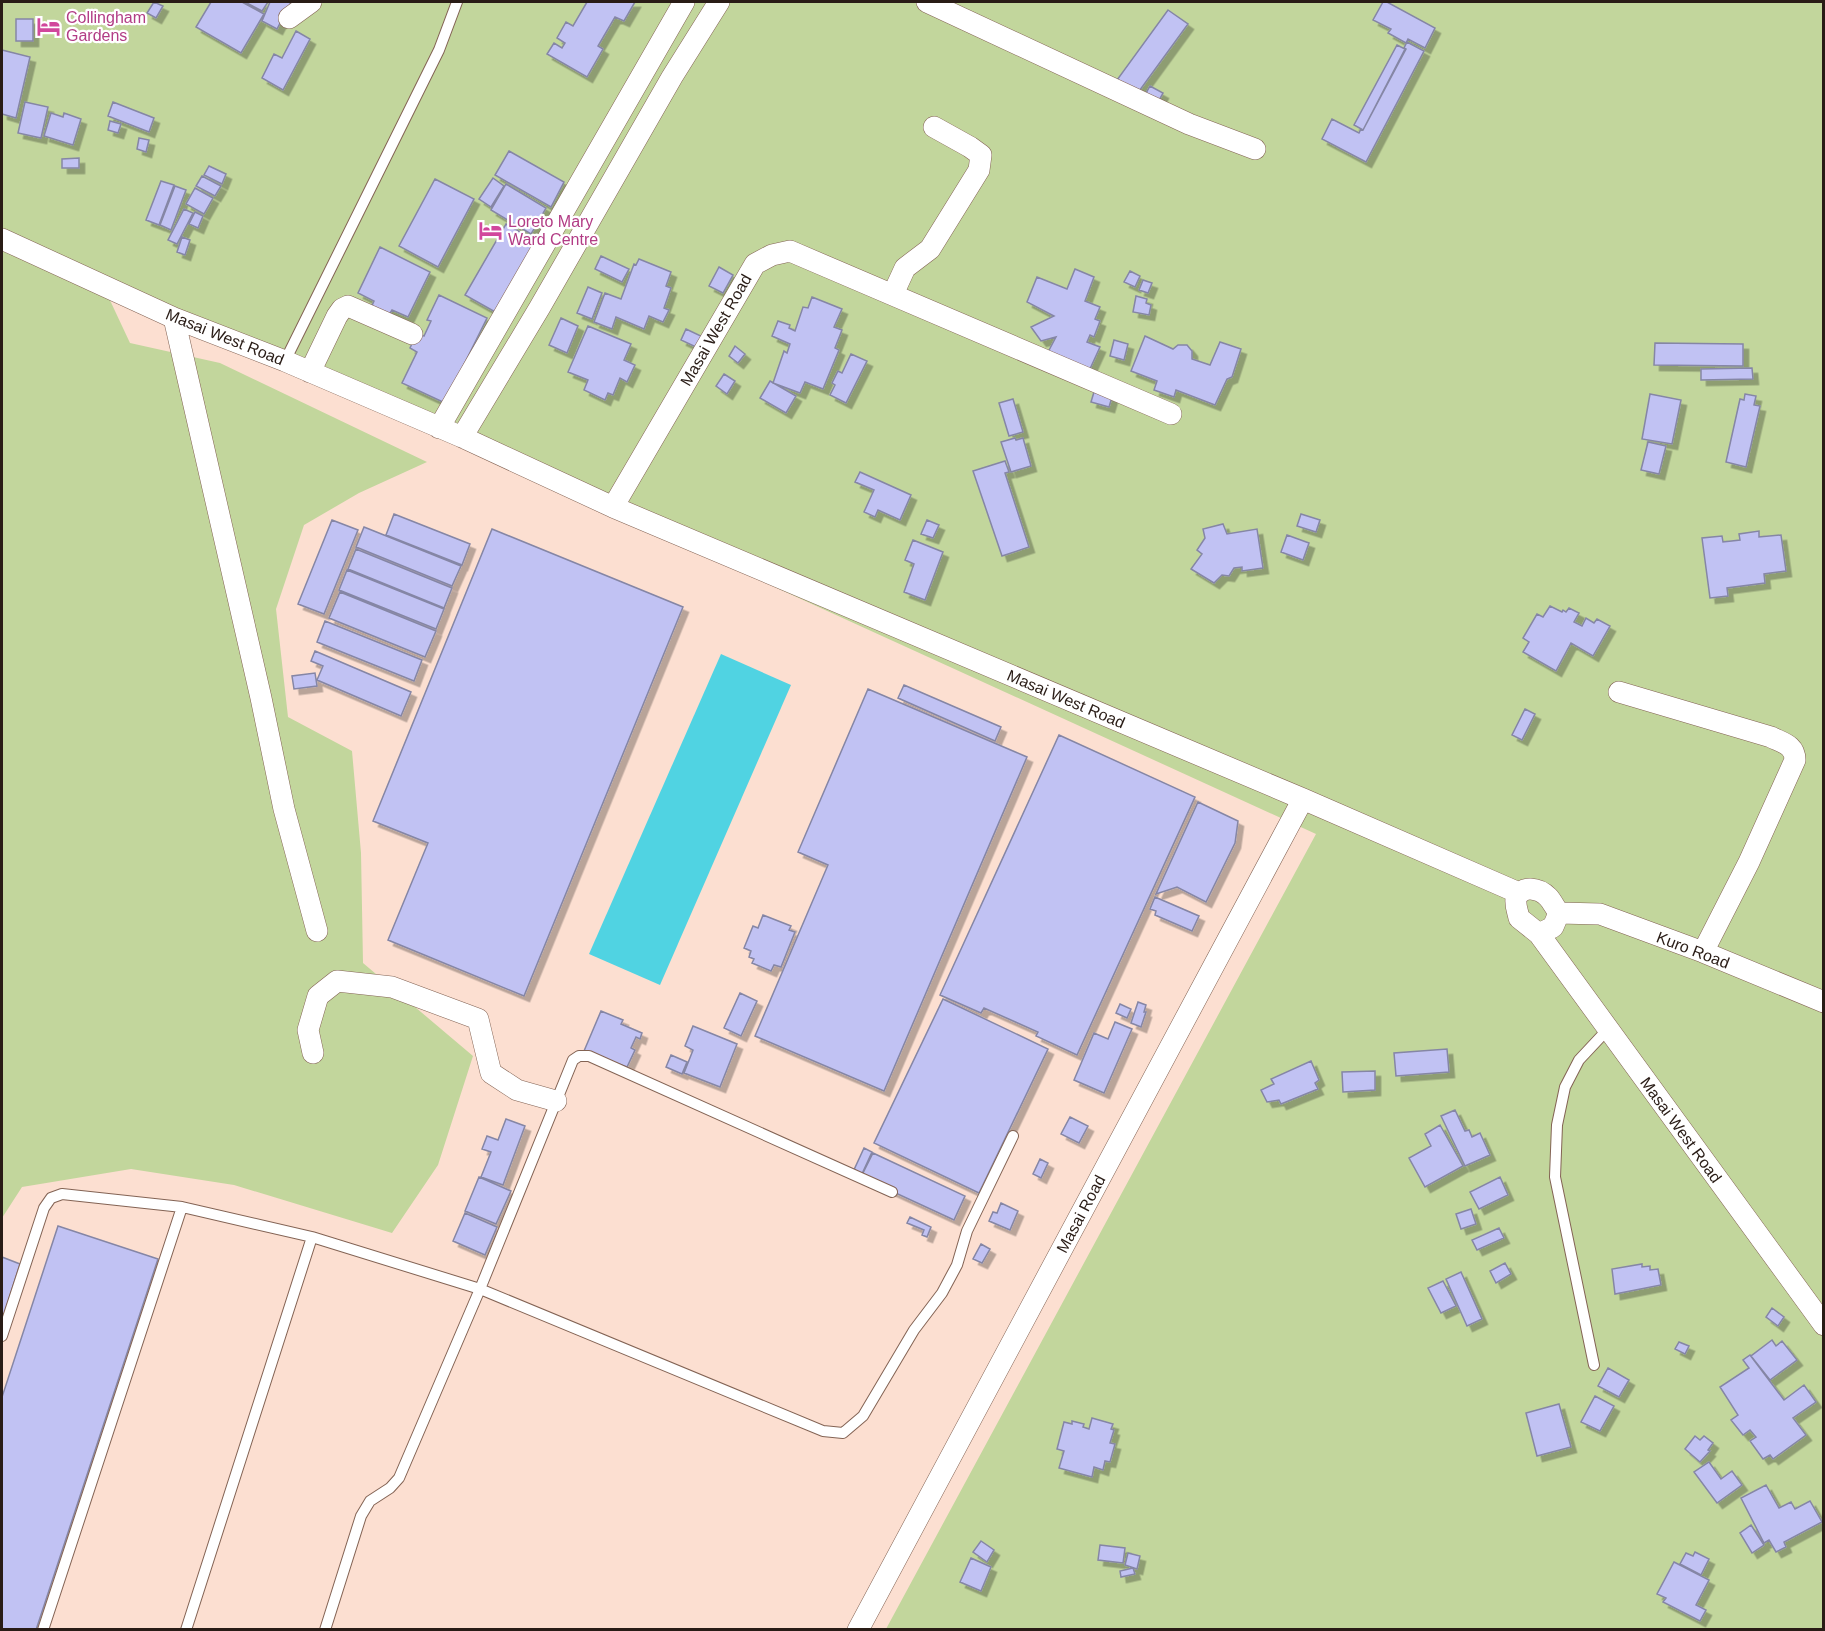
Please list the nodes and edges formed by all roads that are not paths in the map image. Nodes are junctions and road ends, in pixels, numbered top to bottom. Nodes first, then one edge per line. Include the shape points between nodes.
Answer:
1 (311, 2) edge
2 (457, 2) edge
3 (684, 2) edge
4 (719, 2) edge
5 (927, 2) edge
6 (289, 18) dead end
7 (934, 127) dead end
8 (1255, 149) dead end
9 (2, 239) edge
10 (892, 294) junction
11 (174, 318) junction
12 (412, 334) dead end
13 (285, 361) junction
14 (310, 372) junction
15 (1171, 414) dead end
16 (439, 428) junction
17 (462, 437) junction
18 (613, 507) junction
19 (1619, 692) dead end
20 (1303, 799) junction
21 (1519, 893) junction
22 (1559, 913) junction
23 (317, 931) dead end
24 (1539, 934) junction
25 (1703, 952) junction
26 (1824, 1002) edge
27 (1608, 1029) junction
28 (313, 1053) dead end
29 (556, 1101) junction
30 (1013, 1136) dead end
31 (892, 1192) dead end
32 (183, 1207) junction
33 (312, 1237) junction
34 (480, 1289) junction
35 (1824, 1325) edge
36 (2, 1336) edge
37 (1594, 1365) dead end
38 (43, 1629) edge
39 (186, 1629) edge
40 (325, 1629) edge
41 (858, 1629) edge

1 - 6 street
2 - 13 lane via 439,50
3 - 16 street
4 - 17 street
5 - 8 street via 1189,124
7 - 10 street via 981,155 979,170 930,249 905,268
9 - 11 street, Masai West Road
10 - 15 street, Masai West Road
10 - 18 street, Masai West Road via 790,251 755,264
11 - 13 street, Masai West Road
11 - 23 street via 284,809
12 - 14 street via 348,306 337,316
13 - 14 street, Masai West Road
14 - 16 street, Masai West Road
16 - 17 street, Masai West Road
17 - 18 street, Masai West Road
18 - 20 street, Masai West Road
19 - 25 street via 1771,737 1795,752 1795,760 1753,852
20 - 21 street, Masai West Road
20 - 41 street, Masai Road
21 - 22 street via 1537,890 1548,897
21 - 24 street via 1516,905 1520,918
22 - 24 street via 1553,927
22 - 25 street, Kuro Road via 1600,914
24 - 27 street, Masai West Road
25 - 26 street, Kuro Road
27 - 35 street, Masai West Road
27 - 37 lane via 1579,1060 1565,1087 1557,1125 1555,1177
28 - 29 street via 308,1029 318,996 337,981 392,987 478,1019 491,1073 517,1090
29 - 31 lane via 573,1060 589,1056
29 - 34 lane
30 - 34 lane via 942,1293 914,1330 863,1416 843,1433 823,1431
32 - 33 lane
32 - 36 lane via 62,1194 51,1198 44,1208
32 - 38 lane
33 - 34 lane
33 - 39 lane
34 - 40 lane via 399,1478 370,1501 361,1516

